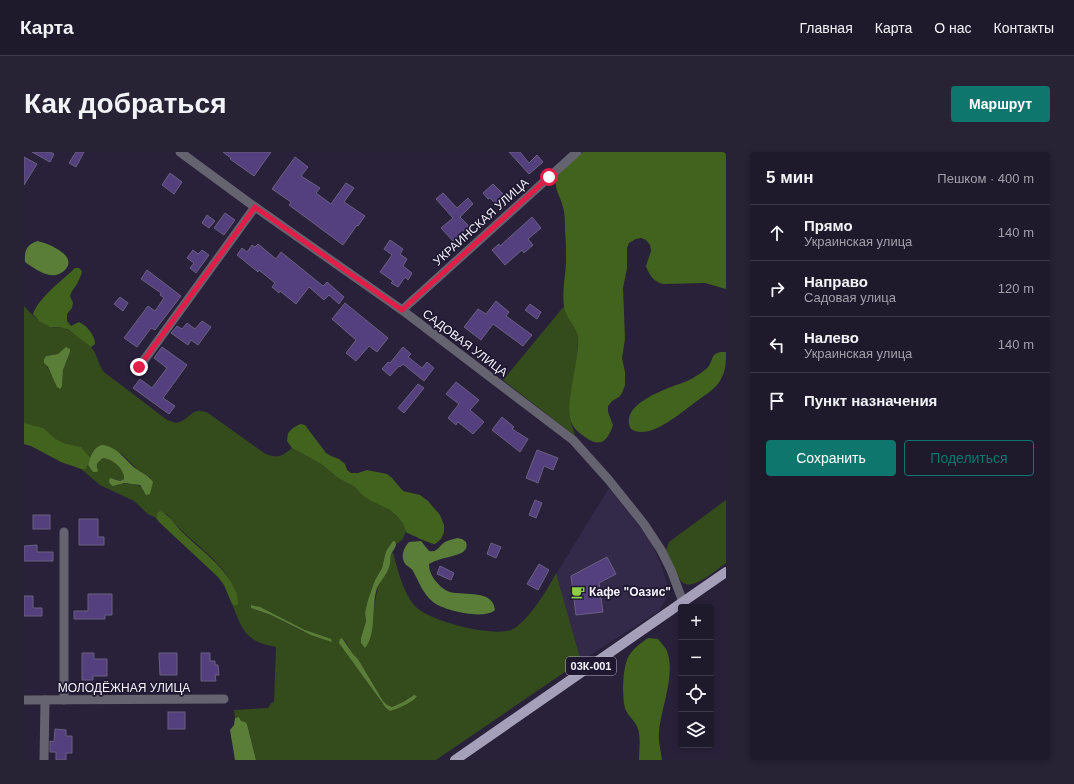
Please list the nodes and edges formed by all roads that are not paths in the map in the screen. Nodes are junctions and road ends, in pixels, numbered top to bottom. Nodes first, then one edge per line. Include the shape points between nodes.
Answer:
1 (180, 152) edge
2 (577, 152) edge
3 (255, 207) junction
4 (402, 310) junction
5 (139, 367) dead end
6 (64, 532) dead end
7 (726, 572) edge
8 (683, 602) junction
9 (224, 699) dead end
10 (24, 700) edge
11 (45, 700) junction
12 (64, 700) junction
13 (44, 760) edge
14 (455, 760) edge

1 - 3 street, САДОВАЯ УЛИЦА
2 - 4 street, УКРАИНСКАЯ УЛИЦА
3 - 4 street, САДОВАЯ УЛИЦА
3 - 5 street
4 - 8 street, САДОВАЯ УЛИЦА via 582,449 644,524 664,556
6 - 12 street
7 - 8 main road, 03К-001
8 - 14 main road, 03К-001
9 - 12 street, МОЛОДЁЖНАЯ УЛИЦА
10 - 11 street, МОЛОДЁЖНАЯ УЛИЦА
11 - 12 street, МОЛОДЁЖНАЯ УЛИЦА
11 - 13 street

